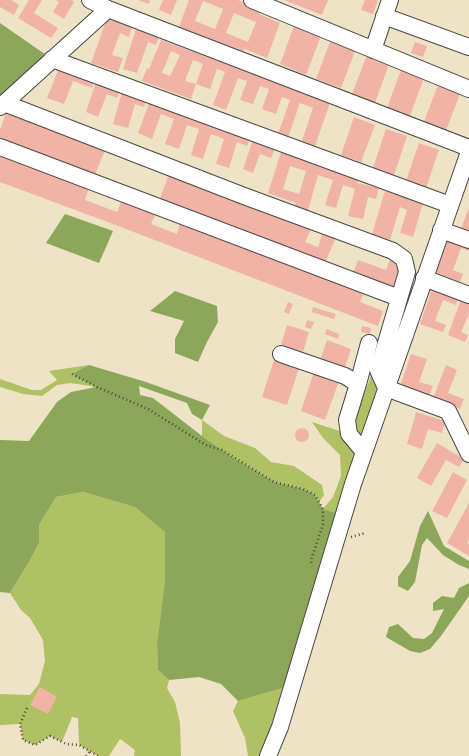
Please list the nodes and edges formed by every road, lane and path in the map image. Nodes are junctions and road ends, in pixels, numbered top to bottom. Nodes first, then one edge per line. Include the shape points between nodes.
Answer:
1 (90, 0) edge
2 (252, 0) edge
3 (390, 0) edge
4 (108, 9) junction
5 (384, 16) junction
6 (469, 47) edge
7 (373, 50) junction
8 (52, 59) junction
9 (469, 89) edge
10 (2, 105) edge
11 (0, 146) edge
12 (469, 148) edge
13 (469, 152) edge
14 (450, 205) junction
15 (441, 230) junction
16 (469, 240) edge
17 (424, 278) junction
18 (469, 296) edge
19 (399, 298) junction
20 (369, 343) dead end
21 (281, 354) dead end
22 (72, 374) dead end
23 (358, 384) junction
24 (386, 388) junction
25 (364, 452) junction
26 (469, 454) edge
27 (323, 580) junction
28 (27, 708) dead end
29 (90, 751) junction
30 (86, 756) edge
31 (98, 756) edge
32 (268, 756) edge

1 - 4 street
2 - 7 street
3 - 5 street
4 - 8 street
4 - 12 street
5 - 6 street
5 - 7 street
7 - 9 street
8 - 10 street
8 - 14 street
10 - 19 street via 393,251 404,259 407,272
11 - 19 street
13 - 14 street
14 - 15 street
15 - 16 street
15 - 17 street
17 - 18 street
17 - 24 street
19 - 24 street via 378,370
20 - 23 street
21 - 23 street via 346,376
22 - 27 path via 148,409 206,445 222,450 274,482 303,489 315,495 323,509 323,525 311,560 313,572
23 - 25 street via 347,420 349,434
24 - 25 street
24 - 26 street via 448,412
25 - 27 street
27 - 32 street via 282,720
28 - 29 path via 20,724 23,740 35,745 50,736 66,744 79,744
29 - 30 path
29 - 31 path

